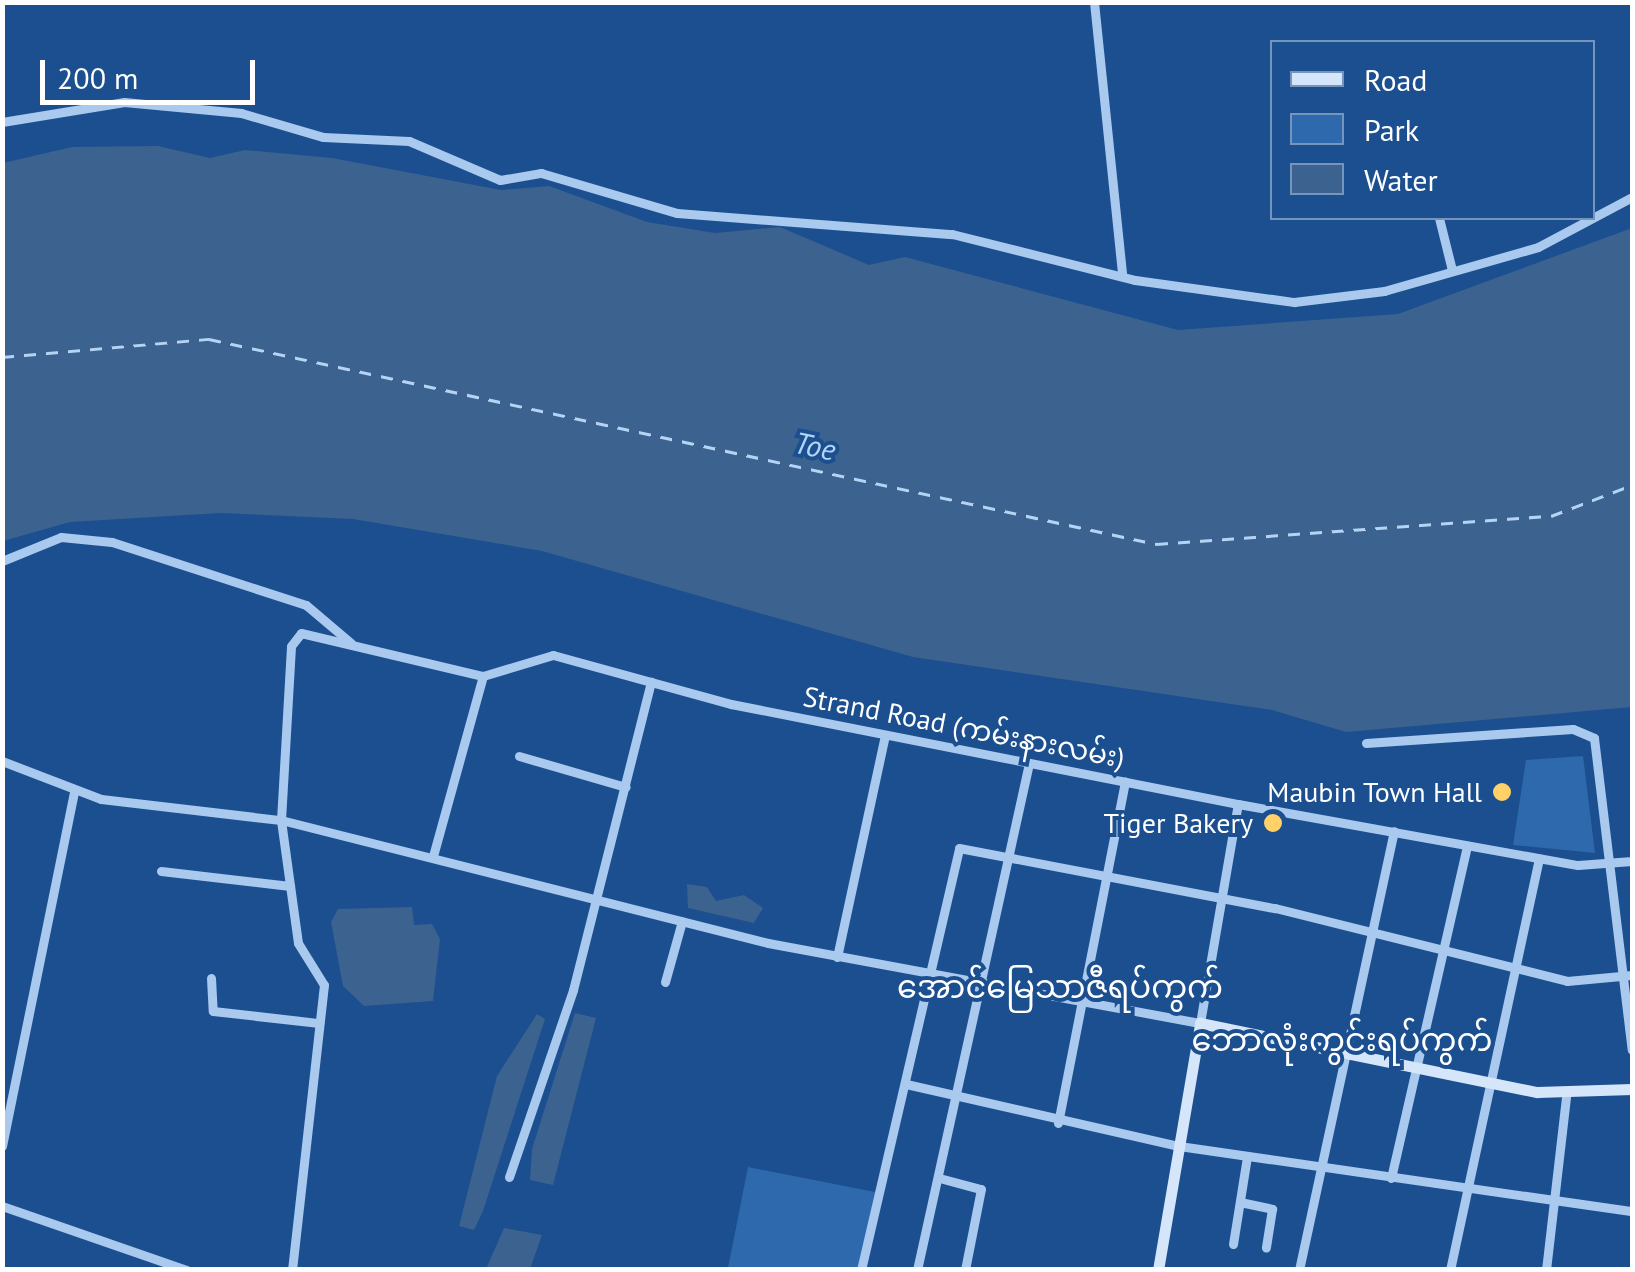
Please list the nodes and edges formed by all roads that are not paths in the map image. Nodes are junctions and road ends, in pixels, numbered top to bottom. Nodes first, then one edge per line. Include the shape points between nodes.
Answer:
1 (1094, 2) edge
2 (2, 122) edge
3 (1632, 198) edge
4 (1595, 218) edge
5 (1440, 220) edge
6 (1592, 220) edge
7 (1452, 270) junction
8 (1122, 275) junction
9 (2, 560) edge
10 (353, 645) junction
11 (483, 676) junction
12 (651, 682) junction
13 (885, 735) junction
14 (1366, 742) dead end
15 (519, 756) dead end
16 (2, 761) edge
17 (1029, 763) junction
18 (1125, 782) junction
19 (626, 786) junction
20 (74, 794) junction
21 (1238, 804) junction
22 (281, 820) junction
23 (1394, 831) junction
24 (1467, 846) junction
25 (434, 856) junction
26 (1012, 856) junction
27 (1539, 859) junction
28 (1632, 860) edge
29 (1610, 862) junction
30 (161, 871) dead end
31 (1107, 875) junction
32 (290, 886) junction
33 (1222, 897) junction
34 (598, 900) junction
35 (682, 922) junction
36 (1370, 938) junction
37 (1443, 955) junction
38 (837, 957) junction
39 (1516, 972) junction
40 (930, 974) junction
41 (1628, 976) edge
42 (211, 978) dead end
43 (665, 982) dead end
44 (986, 984) junction
45 (1082, 1002) junction
46 (319, 1023) junction
47 (1200, 1023) junction
48 (1345, 1050) junction
49 (1632, 1050) edge
50 (1420, 1066) junction
51 (1490, 1082) junction
52 (906, 1084) junction
53 (1632, 1088) edge
54 (1566, 1096) junction
55 (961, 1098) junction
56 (1058, 1124) junction
57 (2, 1146) edge
58 (1179, 1146) junction
59 (1247, 1157) junction
60 (1319, 1168) junction
61 (509, 1176) dead end
62 (1392, 1178) junction
63 (943, 1179) junction
64 (1468, 1189) junction
65 (1554, 1199) junction
66 (1240, 1202) junction
67 (2, 1206) edge
68 (1632, 1210) edge
69 (1233, 1244) dead end
70 (1266, 1248) dead end
71 (187, 1270) edge
72 (292, 1270) edge
73 (861, 1270) edge
74 (917, 1270) edge
75 (965, 1270) edge
76 (1158, 1270) edge
77 (1299, 1270) edge
78 (1450, 1270) edge
79 (1546, 1270) edge

1 - 8 street
2 - 8 street via 124,102 242,113 323,137 426,145 500,180 541,173 676,213 952,234
3 - 4 street
5 - 7 street
6 - 7 street via 1553,241
7 - 8 street via 1357,297 1294,302
9 - 10 street via 62,537 112,542 306,605
10 - 11 street
10 - 22 street via 296,635
11 - 12 street, Strand Road (ကမ်းနားလမ်း) via 553,655
11 - 25 street
12 - 13 street, Strand Road (ကမ်းနားလမ်း)
12 - 19 street
13 - 17 street, Strand Road (ကမ်းနားလမ်း)
13 - 38 street
14 - 29 street via 1586,731 1598,754
15 - 19 street
16 - 20 street
17 - 18 street, Strand Road (ကမ်းနားလမ်း)
17 - 26 street
18 - 21 street, Strand Road (ကမ်းနားလမ်း)
18 - 31 street
19 - 34 street
20 - 22 street
20 - 57 street
21 - 23 street, Strand Road (ကမ်းနားလမ်း)
21 - 33 street
22 - 25 street
22 - 32 street
23 - 24 street, Strand Road (ကမ်းနားလမ်း)
23 - 36 street
24 - 27 street, Strand Road (ကမ်းနားလမ်း)
24 - 37 street
25 - 34 street
26 - 31 street
26 - 40 street via 954,852
26 - 44 street
27 - 29 street, Strand Road (ကမ်းနားလမ်း)
27 - 39 street
28 - 29 street, Strand Road (ကမ်းနားလမ်း)
29 - 41 street
30 - 32 street
31 - 33 street
31 - 45 street
32 - 46 street via 298,943 320,968
33 - 36 street
33 - 47 street
34 - 35 street
34 - 61 street
35 - 38 street
35 - 43 street
36 - 37 street
36 - 48 street
37 - 39 street
37 - 50 street
38 - 40 street
39 - 41 street via 1567,981
39 - 51 street
40 - 44 street
40 - 52 street
41 - 49 street
42 - 46 street via 213,1011
44 - 45 street
44 - 55 street
45 - 47 street
45 - 56 street
46 - 72 street
47 - 48 main road
47 - 58 main road
48 - 50 main road
48 - 60 street
50 - 51 main road
50 - 62 street
51 - 54 main road
51 - 64 street
52 - 55 street
52 - 73 street
53 - 54 main road
54 - 65 street
55 - 56 street
55 - 63 street
56 - 58 street
58 - 59 street
58 - 76 main road
59 - 60 street
59 - 66 street
60 - 62 street
60 - 77 street
62 - 64 street
63 - 74 street
63 - 75 street via 982,1192
64 - 65 street
64 - 78 street
65 - 68 street
65 - 79 street
66 - 69 street
66 - 70 street via 1272,1208
67 - 71 street

